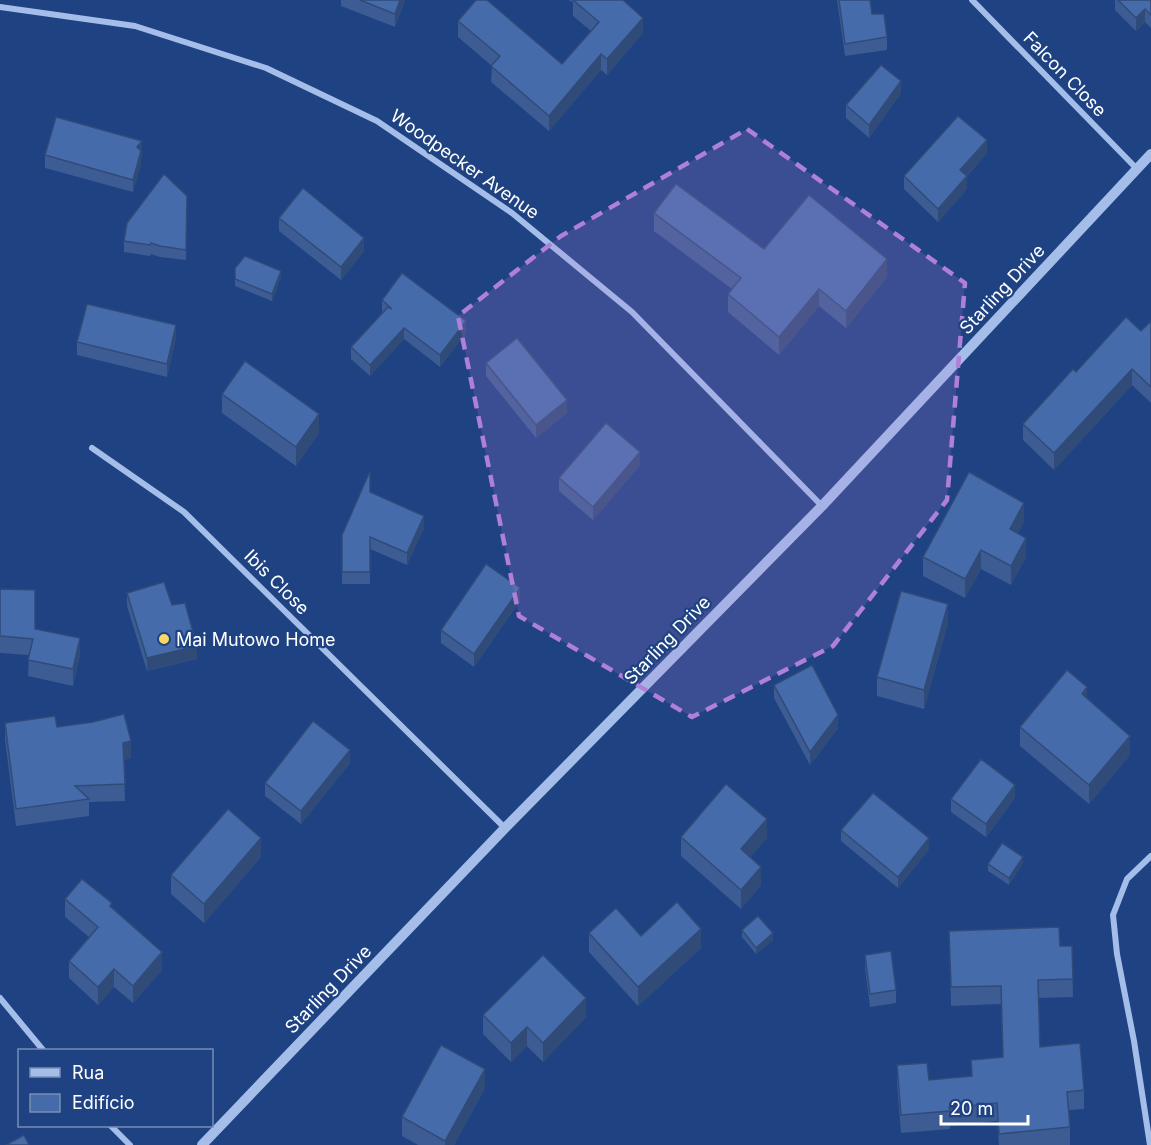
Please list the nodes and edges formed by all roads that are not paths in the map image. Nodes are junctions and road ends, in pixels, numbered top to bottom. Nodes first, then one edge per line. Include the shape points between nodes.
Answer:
1 (972, 0) edge
2 (0, 7) edge
3 (1151, 154) edge
4 (1137, 169) junction
5 (92, 448) dead end
6 (822, 506) junction
7 (505, 828) junction
8 (1151, 856) edge
9 (0, 998) edge
10 (42, 1049) edge
11 (113, 1127) edge
12 (130, 1145) edge
13 (202, 1145) edge
14 (1150, 1145) edge

1 - 4 street, Falcon Close
2 - 6 street, Woodpecker Avenue via 135,26 266,68 377,121 512,213 632,312
3 - 4 street, Starling Drive
4 - 6 street, Starling Drive
5 - 7 street, Ibis Close via 184,512
6 - 7 street, Starling Drive
7 - 13 street, Starling Drive
8 - 14 street via 1127,879 1113,915
9 - 10 street
11 - 12 street

